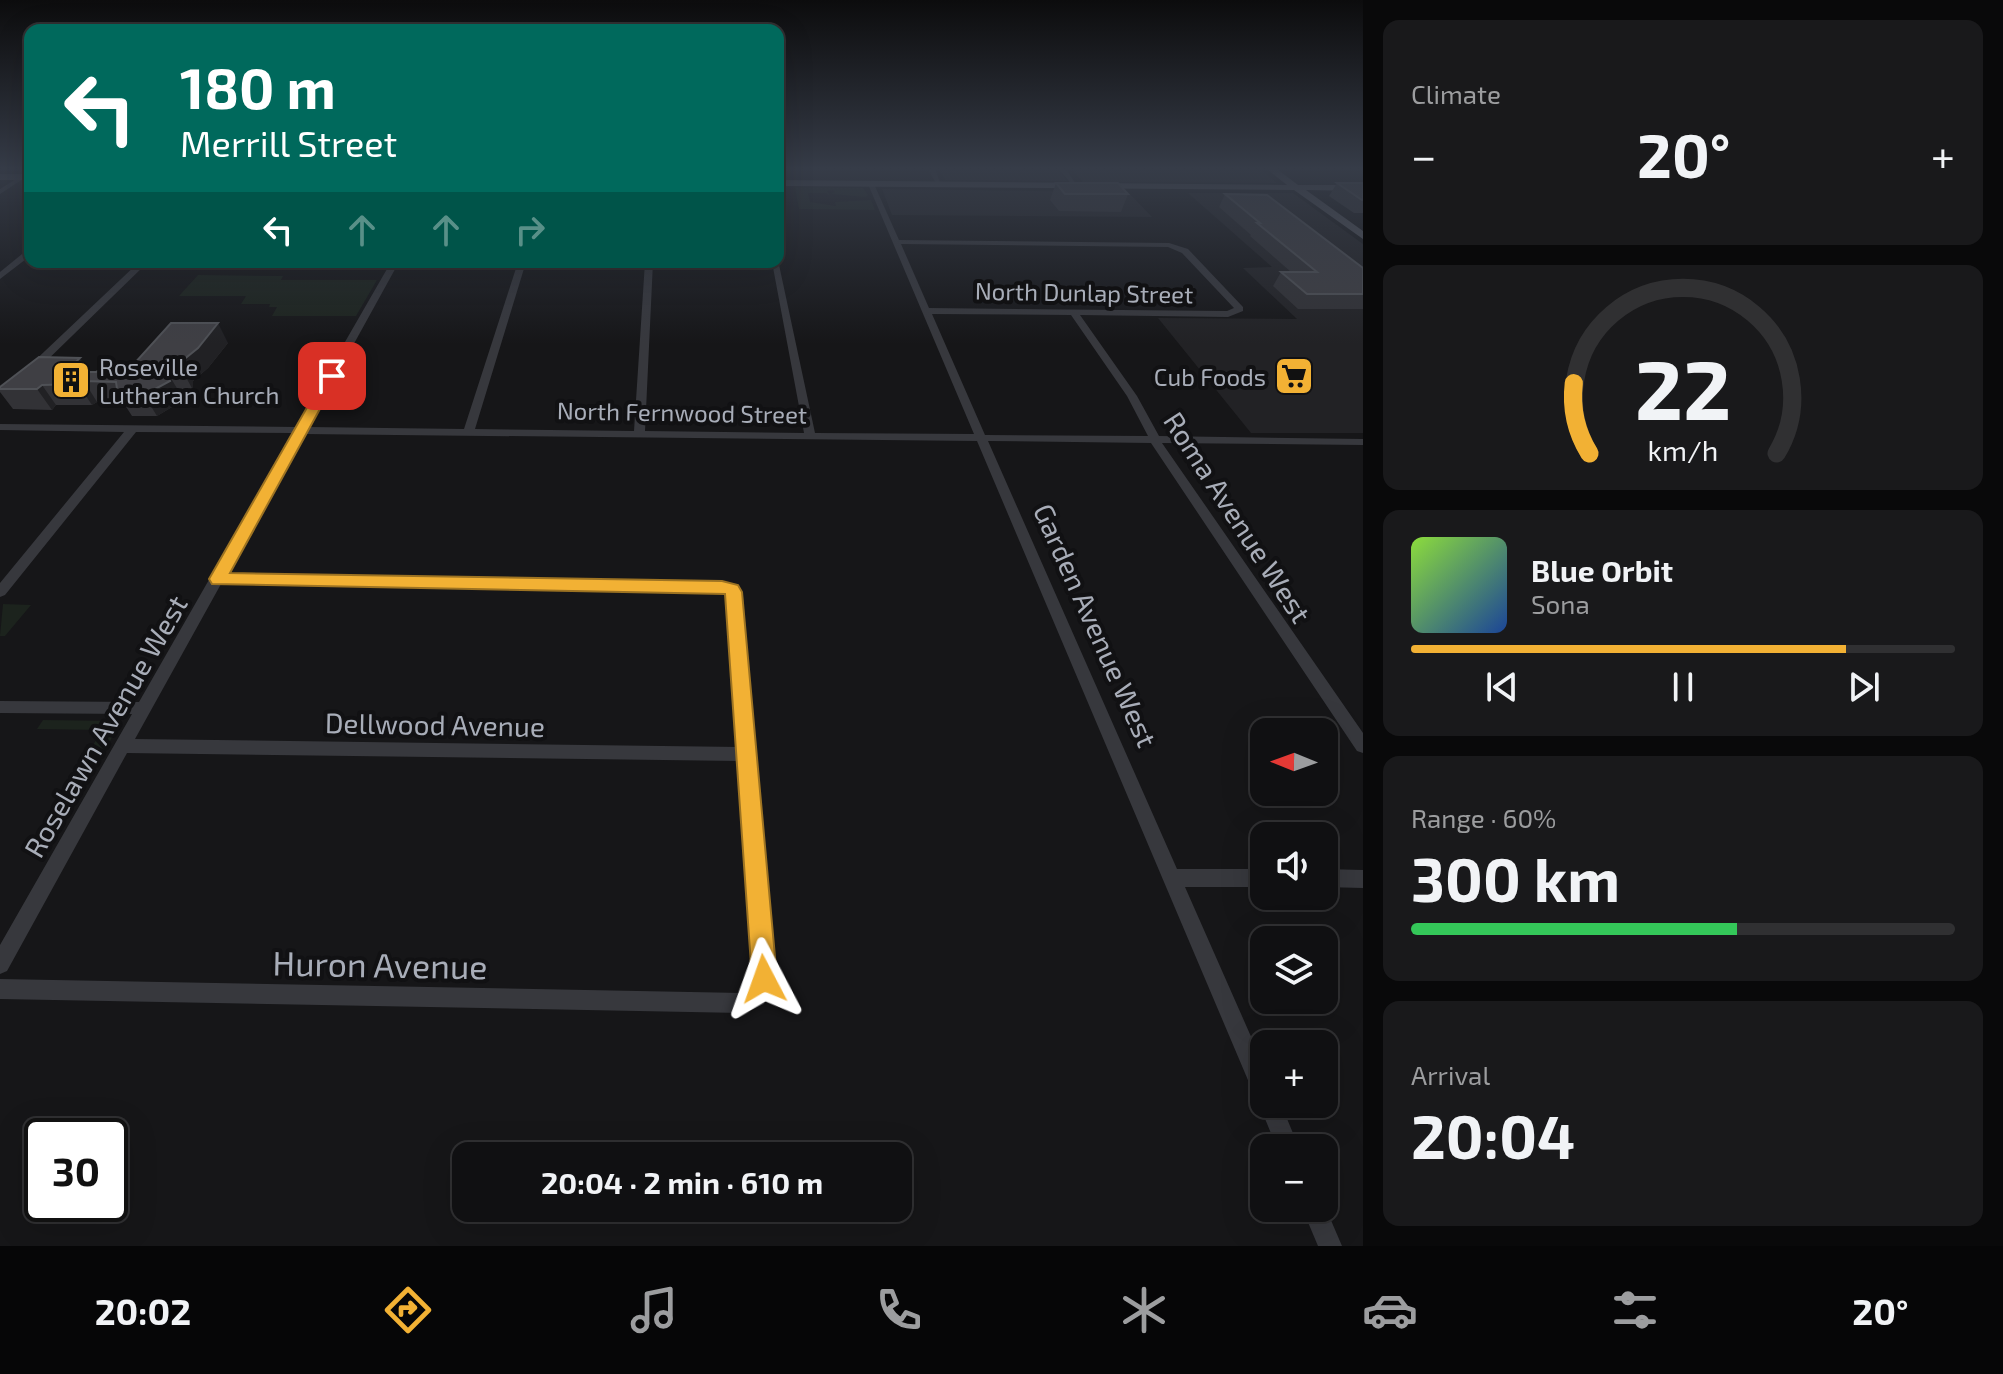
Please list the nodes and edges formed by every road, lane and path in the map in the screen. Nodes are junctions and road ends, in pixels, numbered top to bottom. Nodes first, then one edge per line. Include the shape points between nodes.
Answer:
1 (890, 227) edge
2 (896, 242) junction
3 (24, 257) edge
4 (138, 268) edge
5 (392, 268) edge
6 (520, 268) edge
7 (649, 268) edge
8 (777, 268) edge
9 (0, 276) edge
10 (927, 311) junction
11 (1074, 313) junction
12 (21, 380) edge
13 (0, 427) edge
14 (133, 428) junction
15 (301, 430) junction
16 (469, 431) junction
17 (639, 433) junction
18 (810, 435) junction
19 (981, 437) junction
20 (1153, 439) junction
21 (1363, 442) edge
22 (218, 579) junction
23 (0, 592) edge
24 (0, 707) edge
25 (144, 708) junction
26 (122, 746) junction
27 (1363, 746) edge
28 (748, 754) junction
29 (1174, 878) junction
30 (1250, 878) edge
31 (1338, 878) edge
32 (1363, 879) edge
33 (0, 964) edge
34 (0, 989) edge
35 (1250, 1058) edge
36 (1320, 1222) edge
37 (1330, 1246) edge

1 - 2 street, Garden Avenue West
2 - 10 street, Garden Avenue West
2 - 11 street, North Dunlap Street via 1176,247 1240,311
3 - 9 street
4 - 12 street
5 - 15 street, Roselawn Avenue West
6 - 16 street
7 - 17 street
8 - 18 street
10 - 11 street, North Dunlap Street
10 - 19 street, Garden Avenue West
11 - 20 street, Roma Avenue West via 1132,396
13 - 14 street, North Fernwood Street
14 - 15 street, North Fernwood Street
14 - 23 street
15 - 16 street, North Fernwood Street
15 - 22 street, Roselawn Avenue West
16 - 17 street, North Fernwood Street
17 - 18 street, North Fernwood Street
18 - 19 street, North Fernwood Street
19 - 20 street, North Fernwood Street
19 - 29 street, Garden Avenue West
20 - 21 street, North Fernwood Street
20 - 27 street, Roma Avenue West
22 - 25 street, Roselawn Avenue West
22 - 28 street via 722,587 736,596
24 - 25 street
25 - 26 street, Roselawn Avenue West
26 - 28 street, Dellwood Avenue
26 - 33 street, Roselawn Avenue West
28 - 34 street, Huron Avenue via 764,979 757,997 742,1003
29 - 30 street
29 - 35 street, Garden Avenue West
31 - 32 street
36 - 37 street

